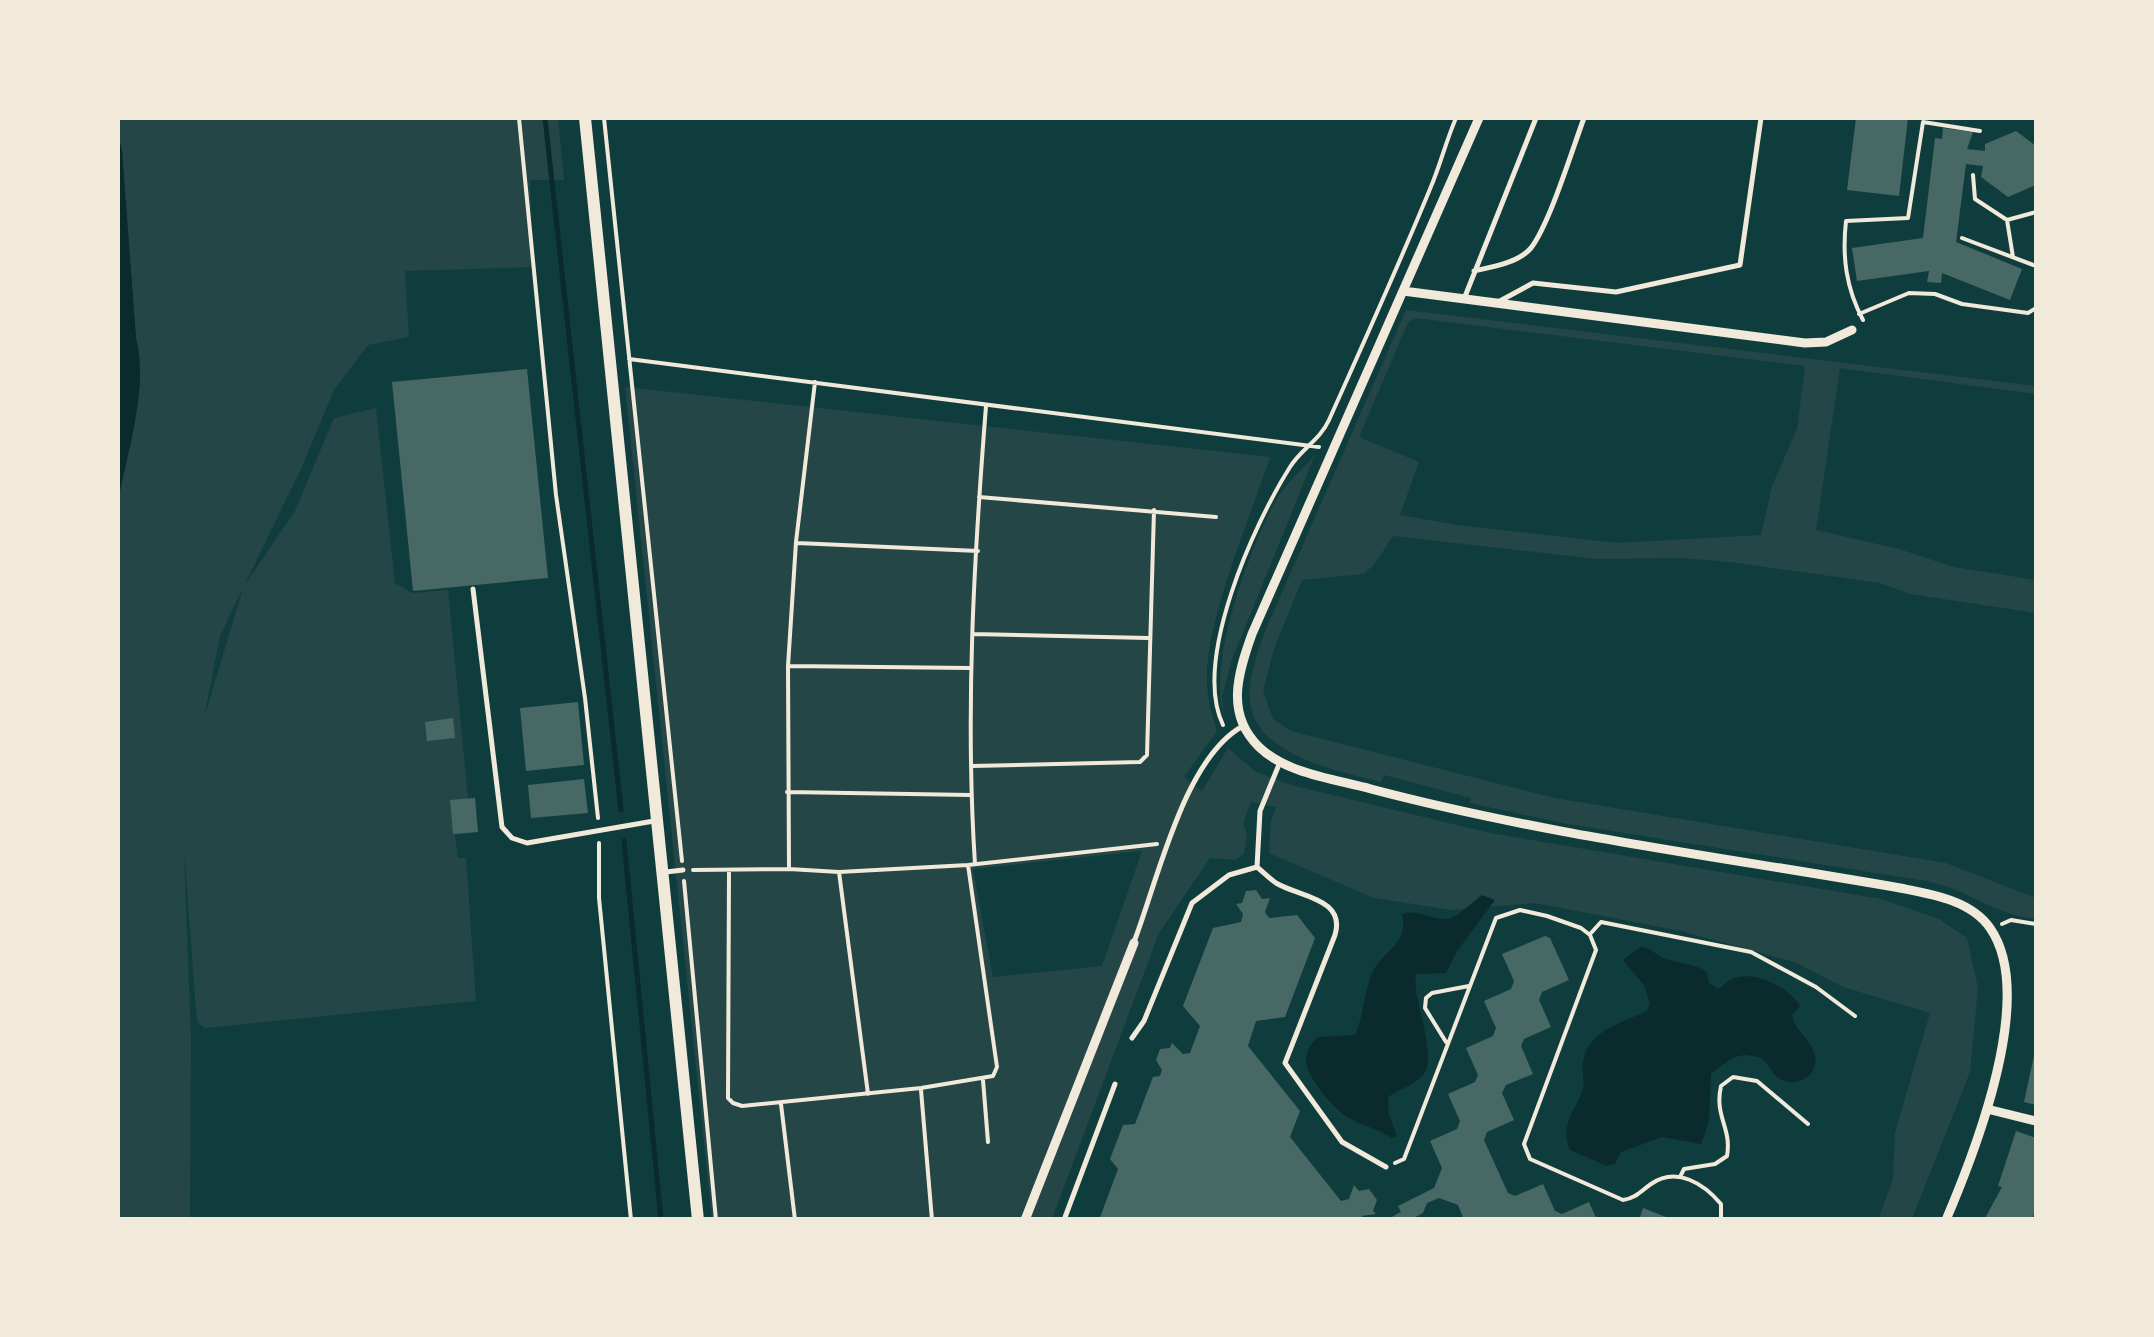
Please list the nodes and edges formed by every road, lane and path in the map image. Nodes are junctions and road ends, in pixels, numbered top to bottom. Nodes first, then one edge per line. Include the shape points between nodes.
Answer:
1 (519, 118) edge
2 (585, 118) edge
3 (604, 118) edge
4 (1456, 118) edge
5 (1479, 118) edge
6 (1536, 118) edge
7 (1584, 118) edge
8 (1760, 118) edge
9 (1980, 131) dead end
10 (1973, 175) dead end
11 (2036, 212) edge
12 (2008, 220) junction
13 (1962, 238) dead end
14 (2013, 257) junction
15 (2036, 266) edge
16 (1474, 272) junction
17 (1403, 291) junction
18 (1464, 299) junction
19 (1496, 304) junction
20 (2036, 308) edge
21 (1860, 314) junction
22 (1865, 324) dead end
23 (1852, 330) dead end
24 (630, 360) junction
25 (815, 382) junction
26 (986, 406) junction
27 (1311, 446) junction
28 (979, 497) junction
29 (1154, 510) junction
30 (1216, 517) dead end
31 (796, 542) junction
32 (978, 551) junction
33 (473, 589) dead end
34 (973, 634) junction
35 (1151, 638) junction
36 (788, 666) junction
37 (970, 668) junction
38 (1243, 726) junction
39 (1228, 734) junction
40 (1280, 762) junction
41 (972, 766) junction
42 (787, 792) junction
43 (971, 796) junction
44 (656, 821) junction
45 (599, 828) junction
46 (1170, 842) junction
47 (972, 864) junction
48 (1257, 868) junction
49 (789, 869) junction
50 (683, 870) junction
51 (728, 872) junction
52 (839, 872) junction
53 (662, 873) junction
54 (2036, 924) edge
55 (1990, 928) junction
56 (1590, 935) junction
57 (1134, 943) joint
58 (1469, 986) junction
59 (1855, 1016) dead end
60 (1132, 1038) dead end
61 (1446, 1042) junction
62 (983, 1080) junction
63 (1115, 1084) dead end
64 (921, 1088) junction
65 (868, 1094) junction
66 (781, 1104) junction
67 (1988, 1108) junction
68 (2036, 1120) edge
69 (1808, 1124) dead end
70 (988, 1142) dead end
71 (1386, 1167) joint
72 (1680, 1177) junction
73 (632, 1220) edge
74 (698, 1220) edge
75 (716, 1220) edge
76 (795, 1220) edge
77 (932, 1220) edge
78 (1025, 1220) edge
79 (1064, 1220) edge
80 (1722, 1220) edge
81 (1946, 1220) edge

1 - 45 path via 554,475
2 - 44 main road
3 - 24 path
4 - 27 path via 1334,409
5 - 17 street
6 - 16 lane
7 - 16 lane via 1530,250
8 - 19 lane via 1740,264 1616,292 1534,283
9 - 21 path via 1923,122 1908,218 1846,221 1850,294
10 - 12 path via 1975,199
11 - 12 path
12 - 14 path
13 - 14 path
14 - 15 path
16 - 18 lane
17 - 18 street
17 - 38 street via 1246,653 1236,692
18 - 19 street
19 - 23 street via 1805,343
20 - 21 path via 1909,293
21 - 22 path
24 - 25 path
24 - 50 path
25 - 26 path
25 - 31 path
26 - 27 path
26 - 28 path
27 - 39 path via 1296,458 1264,513 1225,618 1212,676
28 - 29 path
28 - 32 path
29 - 30 path
29 - 35 path
31 - 32 path
31 - 36 path
32 - 34 path
33 - 45 lane via 502,827 527,843
34 - 35 path
34 - 37 path
35 - 41 path via 1147,755 1140,762
36 - 37 path
36 - 42 path
37 - 41 path
38 - 39 lane
38 - 40 street
39 - 46 lane via 1197,774
40 - 48 lane via 1260,810
40 - 55 street via 1512,823 1933,895
41 - 43 path
42 - 43 path
42 - 49 path
43 - 47 path
44 - 45 lane
44 - 53 main road
45 - 73 path via 599,898
46 - 47 path
46 - 57 lane
47 - 52 path
47 - 62 path via 997,1067
48 - 60 lane via 1230,875 1192,903
48 - 71 lane via 1336,916 1335,935 1285,1063 1342,1142
49 - 51 path
49 - 52 path
50 - 51 path
50 - 53 lane
50 - 75 path
51 - 66 path via 728,1098 742,1106
52 - 65 path
53 - 74 main road
54 - 55 path via 2011,920
55 - 67 street via 2006,992
56 - 58 path via 1547,916 1506,913 1496,918
56 - 59 path via 1601,922 1751,952
56 - 72 path via 1596,950 1525,1151 1623,1200 1659,1180
57 - 78 street
58 - 61 path
58 - 61 path via 1426,998 1425,1008
61 - 71 path via 1404,1158
62 - 64 path
62 - 70 path
63 - 79 lane
64 - 65 path
64 - 77 path
65 - 66 path
66 - 76 path
67 - 68 street
67 - 81 street
69 - 72 path via 1757,1081 1733,1077 1721,1086 1717,1103 1730,1142 1727,1156 1684,1168
72 - 80 path via 1712,1193

